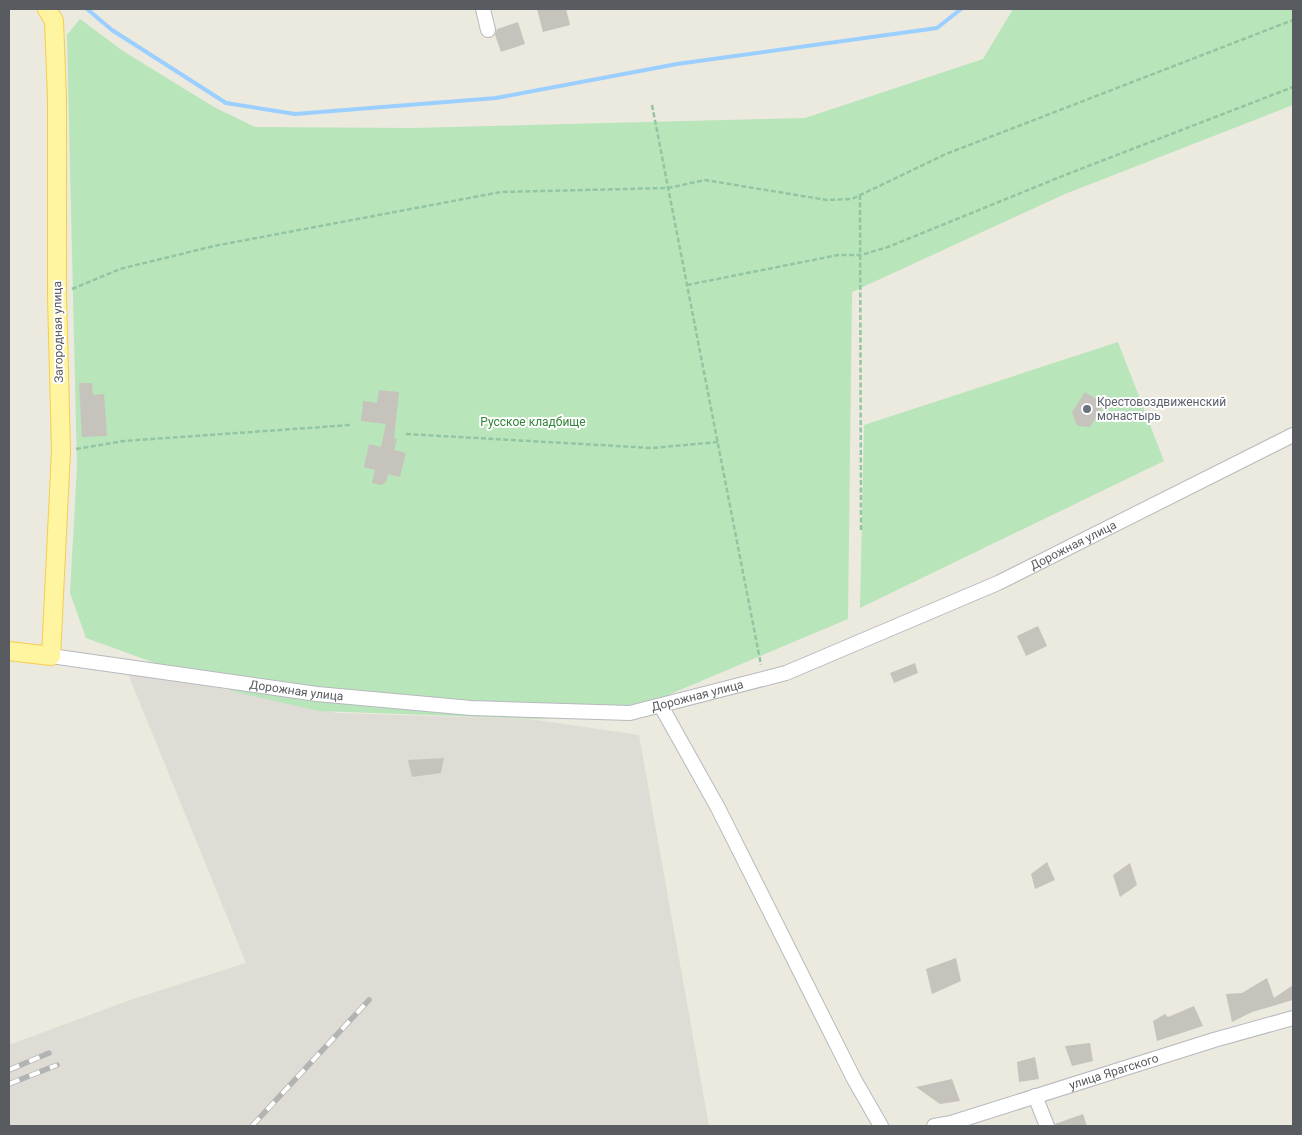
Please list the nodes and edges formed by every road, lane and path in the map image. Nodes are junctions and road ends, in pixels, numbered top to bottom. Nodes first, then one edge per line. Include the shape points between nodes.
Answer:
1 (47, 9) edge
2 (483, 9) edge
3 (1293, 20) edge
4 (488, 30) dead end
5 (1293, 87) edge
6 (652, 105) dead end
7 (668, 188) junction
8 (860, 195) junction
9 (861, 255) junction
10 (687, 285) junction
11 (57, 296) junction
12 (350, 425) dead end
13 (406, 434) dead end
14 (1293, 435) edge
15 (718, 442) junction
16 (61, 451) junction
17 (862, 530) dead end
18 (9, 651) edge
19 (52, 656) junction
20 (764, 679) junction
21 (661, 706) junction
22 (1293, 1018) edge
23 (1035, 1096) junction
24 (882, 1126) edge
25 (934, 1126) edge
26 (1047, 1126) edge

1 - 11 main road, Загородная улица via 54,21 56,78
2 - 4 street
3 - 8 path via 946,154
5 - 9 path
6 - 7 path
7 - 8 path via 705,180 827,200 852,199
7 - 10 path
7 - 11 path via 501,192 214,246 120,269
8 - 9 path
9 - 10 path via 838,255
9 - 17 path
10 - 15 path
11 - 16 main road, Загородная улица
12 - 16 path via 124,441
13 - 15 path via 652,448
14 - 20 street, Дорожная улица via 998,583 786,674
15 - 20 path
16 - 19 main road, Загородная улица
18 - 19 main road
19 - 21 street, Дорожная улица via 317,694 461,707 630,713
20 - 21 street, Дорожная улица
21 - 24 street via 718,808 854,1080
22 - 23 street, улица Ярагского
23 - 25 street, улица Ярагского
23 - 26 street

